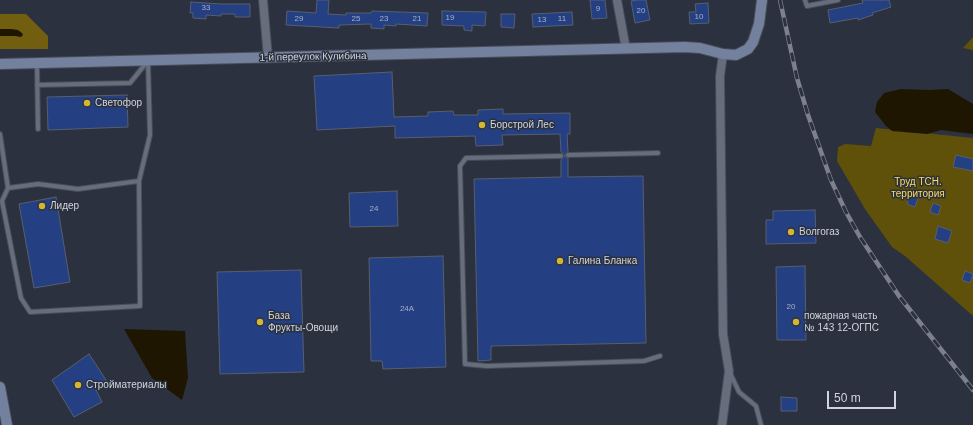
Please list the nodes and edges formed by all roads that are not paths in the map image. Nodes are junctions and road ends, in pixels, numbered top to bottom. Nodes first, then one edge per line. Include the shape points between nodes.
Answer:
1 (263, 0) edge
2 (617, 0) edge
3 (762, 0) edge
4 (805, 0) edge
5 (838, 0) edge
6 (626, 49) junction
7 (723, 54) junction
8 (268, 58) junction
9 (148, 60) junction
10 (37, 63) junction
11 (0, 64) edge
12 (37, 85) junction
13 (38, 130) dead end
14 (0, 134) edge
15 (658, 153) dead end
16 (561, 156) dead end
17 (568, 156) dead end
18 (139, 181) junction
19 (8, 188) junction
20 (660, 356) dead end
21 (729, 371) junction
22 (0, 386) edge
23 (7, 425) edge
24 (722, 425) edge
25 (761, 425) edge

1 - 8 street
2 - 6 street
3 - 7 street, 1-й переулок Кулибина via 759,24 748,49 736,55
4 - 5 lane via 807,6
6 - 7 street, 1-й переулок Кулибина via 685,47
6 - 8 street, 1-й переулок Кулибина
7 - 21 street via 720,76 723,334
8 - 9 street, 1-й переулок Кулибина
9 - 10 street, 1-й переулок Кулибина
9 - 12 lane via 130,83
9 - 18 lane via 150,135
10 - 11 street, 1-й переулок Кулибина
10 - 12 lane
12 - 13 lane
14 - 19 lane
15 - 17 lane
16 - 20 lane via 466,158 460,166 466,364 487,366 629,362
18 - 19 lane via 78,189 38,184
18 - 19 lane via 140,306 64,311 30,312 21,298 2,201
21 - 24 street
21 - 25 lane via 738,392 756,406
22 - 23 street

